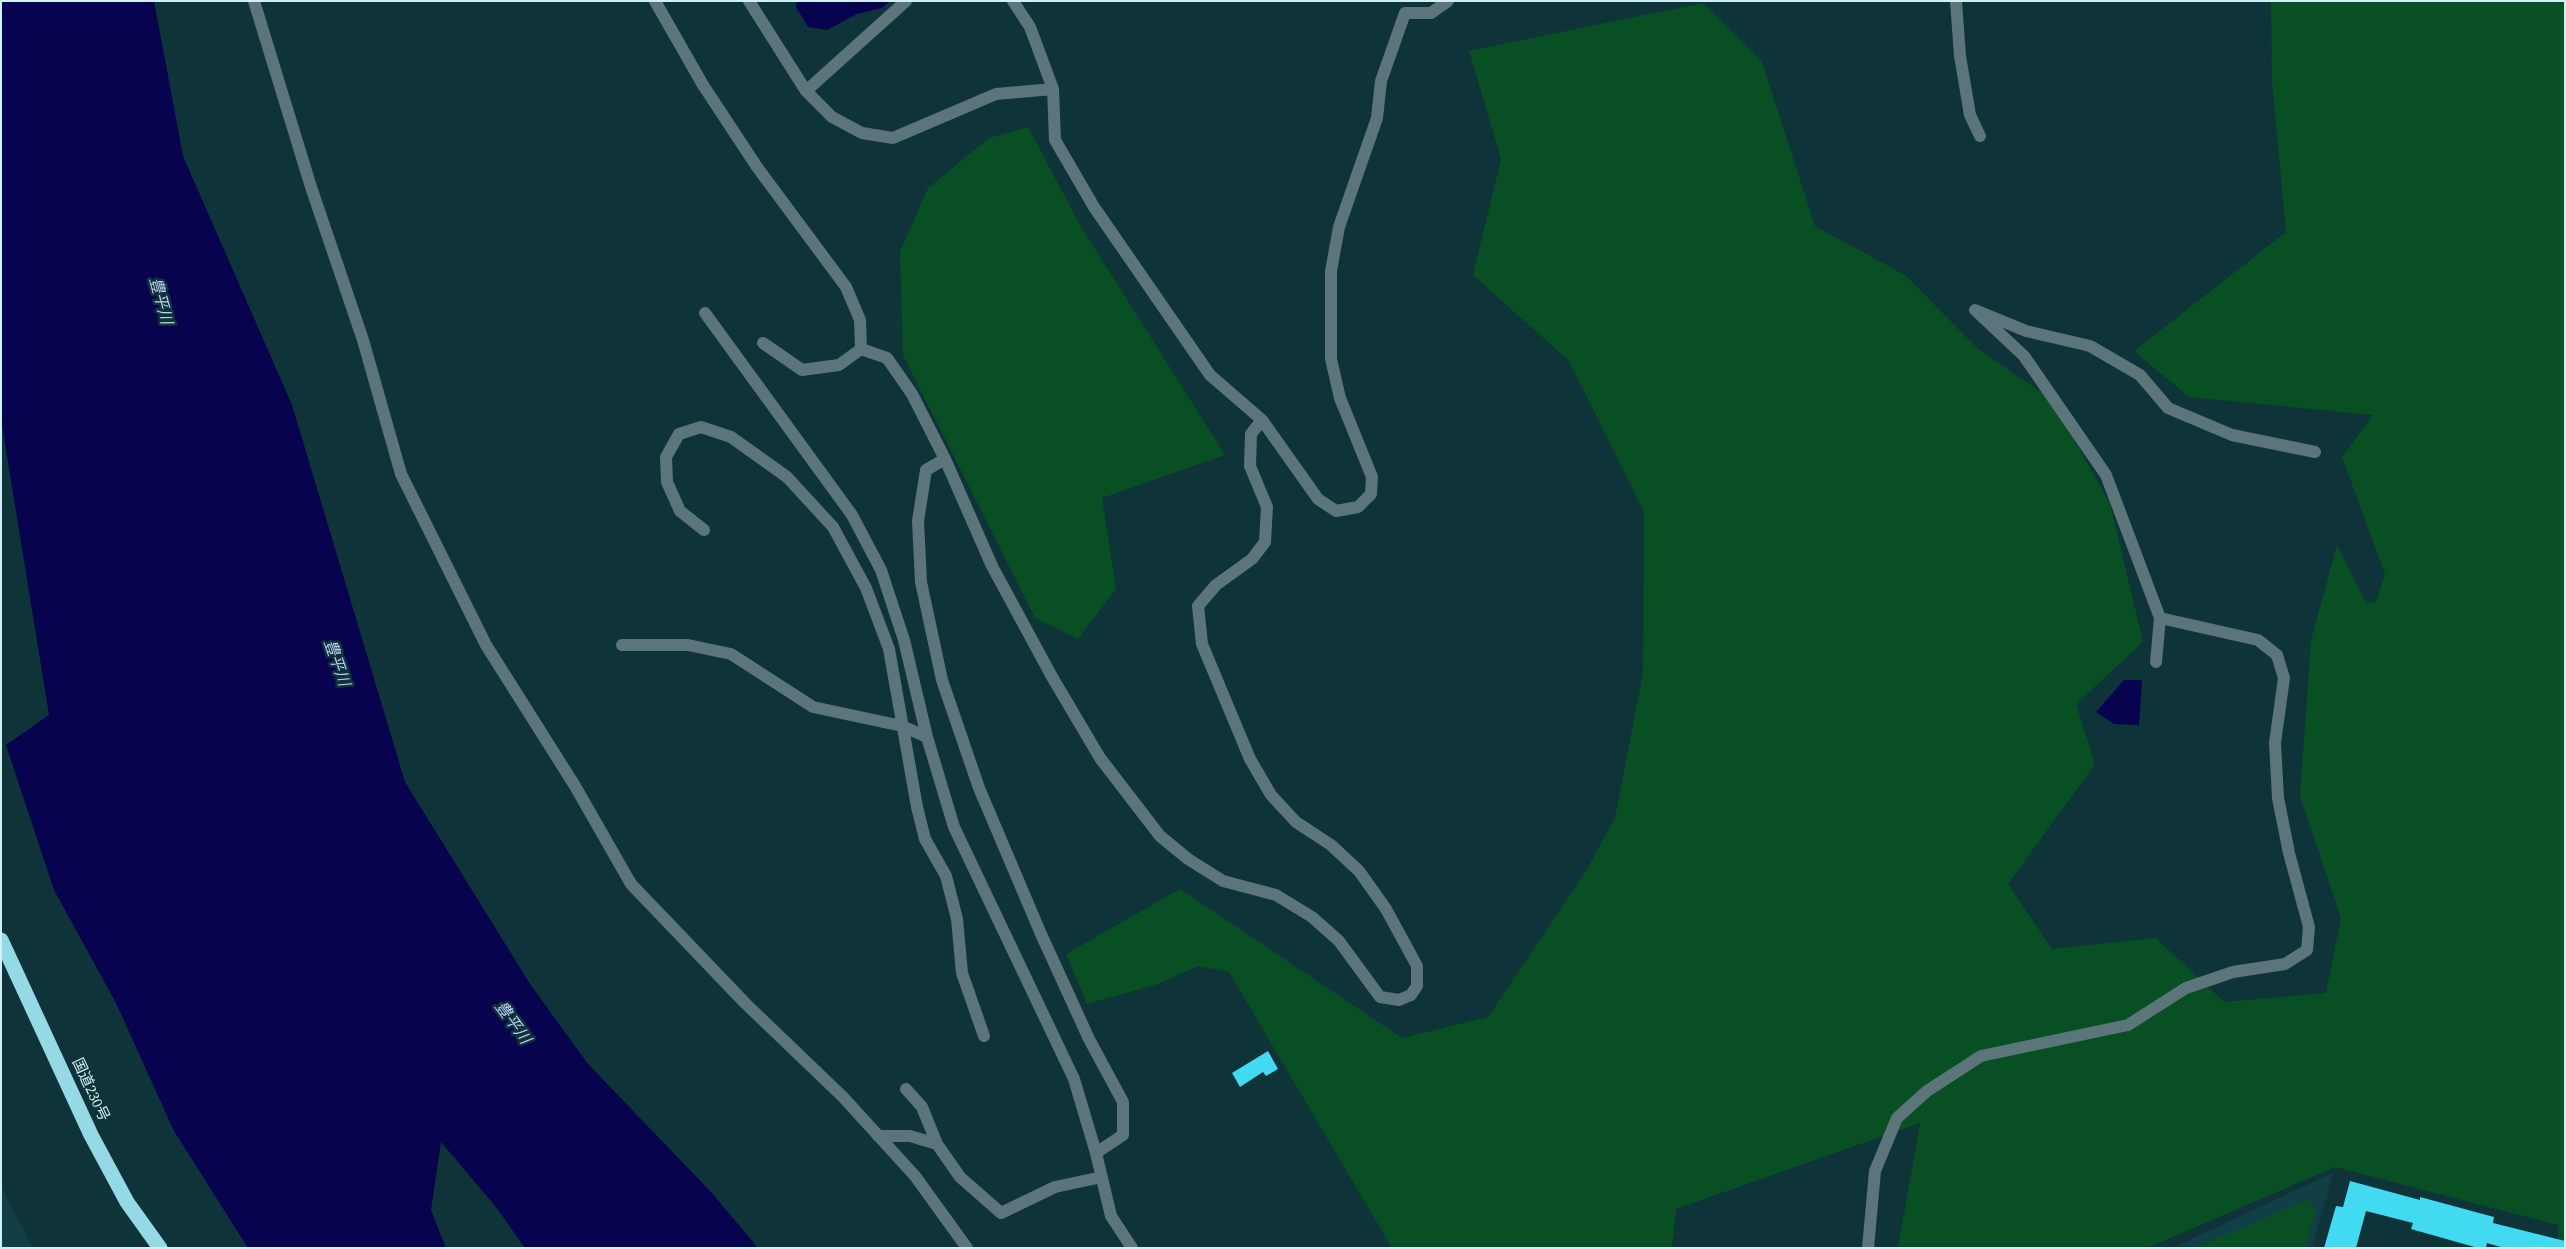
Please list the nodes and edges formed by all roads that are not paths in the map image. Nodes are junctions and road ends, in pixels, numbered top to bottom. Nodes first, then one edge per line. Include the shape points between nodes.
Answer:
1 (254, 1) edge
2 (655, 1) edge
3 (749, 1) edge
4 (906, 1) edge
5 (1013, 1) edge
6 (1448, 1) edge
7 (1956, 1) edge
8 (1053, 89) junction
9 (806, 91) junction
10 (1980, 136) dead end
11 (705, 313) dead end
12 (764, 343) dead end
13 (861, 350) junction
14 (1262, 420) junction
15 (2315, 452) dead end
16 (945, 458) junction
17 (704, 530) dead end
18 (2160, 618) junction
19 (622, 645) dead end
20 (2156, 662) dead end
21 (902, 726) junction
22 (927, 737) junction
23 (1, 940) edge
24 (984, 1036) dead end
25 (906, 1089) dead end
26 (878, 1136) junction
27 (937, 1144) junction
28 (1096, 1153) junction
29 (1102, 1177) junction
30 (160, 1248) edge
31 (967, 1248) edge
32 (1132, 1248) edge
33 (1868, 1248) edge

1 - 26 lane via 311,187 363,340 401,474 486,645 575,786 631,884
2 - 13 lane via 703,85 757,167 846,287 860,320
3 - 9 lane
4 - 9 lane
5 - 8 lane via 1030,27
6 - 14 lane via 1431,12 1406,13 1381,81 1377,118 1340,227 1331,271 1331,359 1340,398 1372,477 1371,494 1358,507 1336,511 1318,499
7 - 10 lane via 1960,56 1970,115
8 - 9 lane via 996,94 893,138 862,133 832,117
8 - 14 lane via 1055,140 1094,207 1210,374
11 - 22 lane via 852,515 881,570 904,640
12 - 13 lane via 802,370 839,365
13 - 16 lane via 887,358 912,394
14 - 16 lane via 1251,434 1250,466 1267,507 1265,542 1252,559 1216,585 1198,606 1202,644 1250,759 1271,795 1296,822 1331,845 1359,871 1386,909 1417,966 1417,986 1411,995 1399,1000 1380,997 1339,941 1312,917 1276,895 1223,881 1160,836 1100,758 1051,675 992,566
15 - 18 lane via 2232,435 2168,408 2140,374 2090,346 2026,331 1975,310 2024,356 2106,475
16 - 28 lane via 926,470 918,521 921,582 940,671 979,788 1029,906 1089,1039 1123,1102 1123,1135
17 - 21 lane via 680,511 667,482 666,457 679,434 701,427 731,437 786,477 832,527 866,588 889,650
18 - 20 lane
18 - 33 lane via 2258,640 2277,655 2284,678 2275,743 2278,798 2309,927 2307,950 2285,964 2233,972 2186,988 2128,1025 1981,1056 1926,1091 1897,1118 1875,1171
19 - 21 lane via 688,645 731,654 813,707
21 - 22 lane
21 - 24 lane via 925,839 946,876 957,919 962,973
22 - 28 lane via 954,827 1074,1078
23 - 30 highway, 国道230号 via 91,1135 127,1202
25 - 27 lane via 922,1107
26 - 27 lane via 910,1136
26 - 31 lane via 915,1176
27 - 29 lane via 960,1177 1001,1214 1054,1187
28 - 29 lane
29 - 32 lane via 1111,1216

